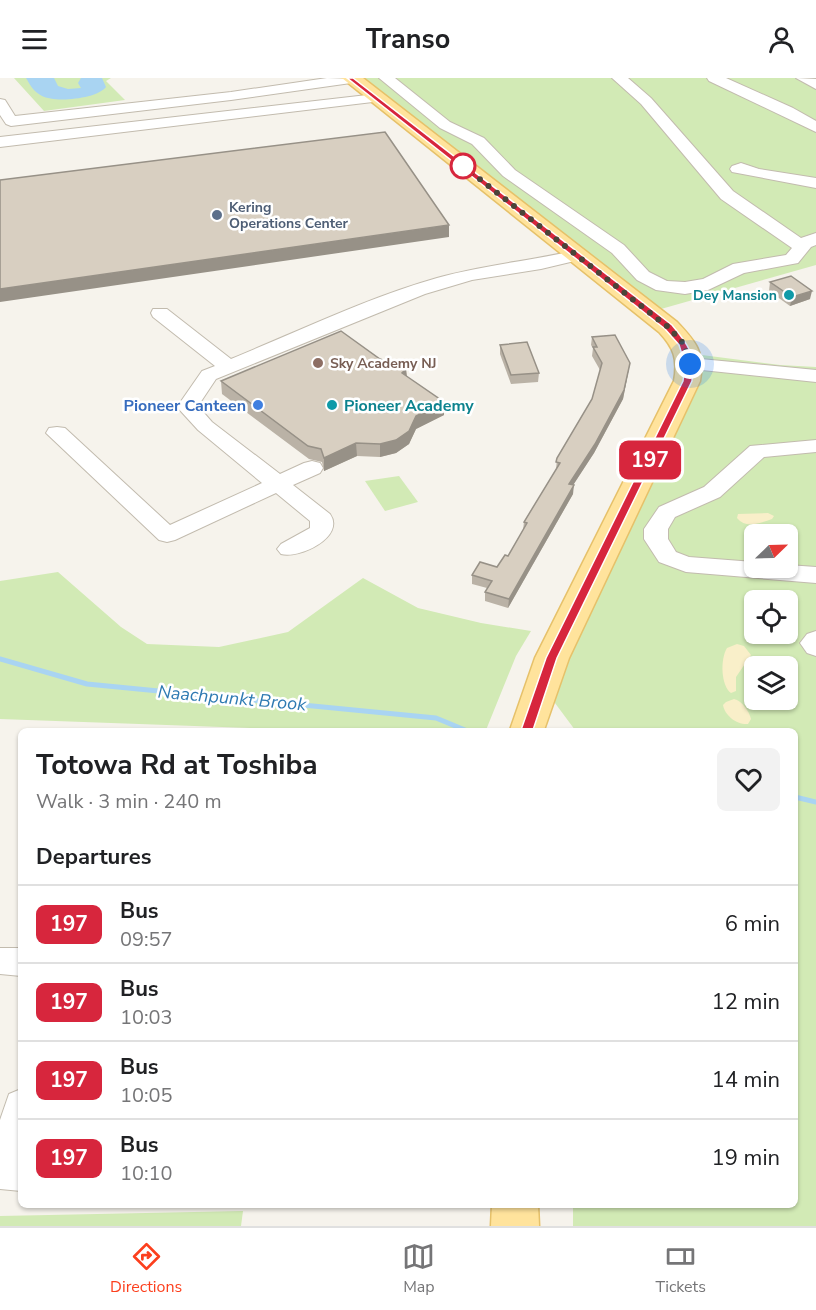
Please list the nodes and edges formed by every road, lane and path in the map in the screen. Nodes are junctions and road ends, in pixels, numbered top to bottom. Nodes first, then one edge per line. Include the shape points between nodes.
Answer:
1 (351, 78) edge
2 (386, 78) edge
3 (619, 78) edge
4 (714, 78) edge
5 (803, 78) edge
6 (816, 86) edge
7 (376, 98) junction
8 (0, 103) edge
9 (816, 127) edge
10 (0, 142) edge
11 (756, 173) dead end
12 (816, 183) edge
13 (809, 243) edge
14 (577, 255) junction
15 (160, 313) dead end
16 (690, 364) junction
17 (229, 366) junction
18 (816, 376) edge
19 (57, 432) dead end
20 (816, 446) edge
21 (312, 468) dead end
22 (279, 483) junction
23 (289, 549) dead end
24 (816, 575) edge
25 (816, 640) edge
26 (816, 647) edge
27 (528, 728) edge
28 (0, 961) edge
29 (18, 962) edge
30 (18, 1117) edge
31 (18, 1174) edge
32 (515, 1208) edge
33 (515, 1226) edge

1 - 7 main road
1 - 8 street via 11,121
2 - 13 street via 445,125 478,141 509,173 618,249 655,283 685,288 708,284 739,268 792,259
3 - 13 street via 646,101 728,195
4 - 9 street
5 - 6 street
7 - 10 street
7 - 14 main road
11 - 12 street
14 - 16 main road via 668,327 684,344
14 - 17 street via 541,266 443,282
15 - 17 street
16 - 18 street
16 - 27 main road via 687,381 658,444 552,658
17 - 22 street via 209,375 187,407 205,426
19 - 22 street via 166,536
20 - 24 street via 758,451 712,492 667,512 656,529 656,539 674,561
21 - 22 street
22 - 23 street via 322,519 321,532
25 - 26 street
28 - 29 street
30 - 31 street via 4,1173
32 - 33 main road

